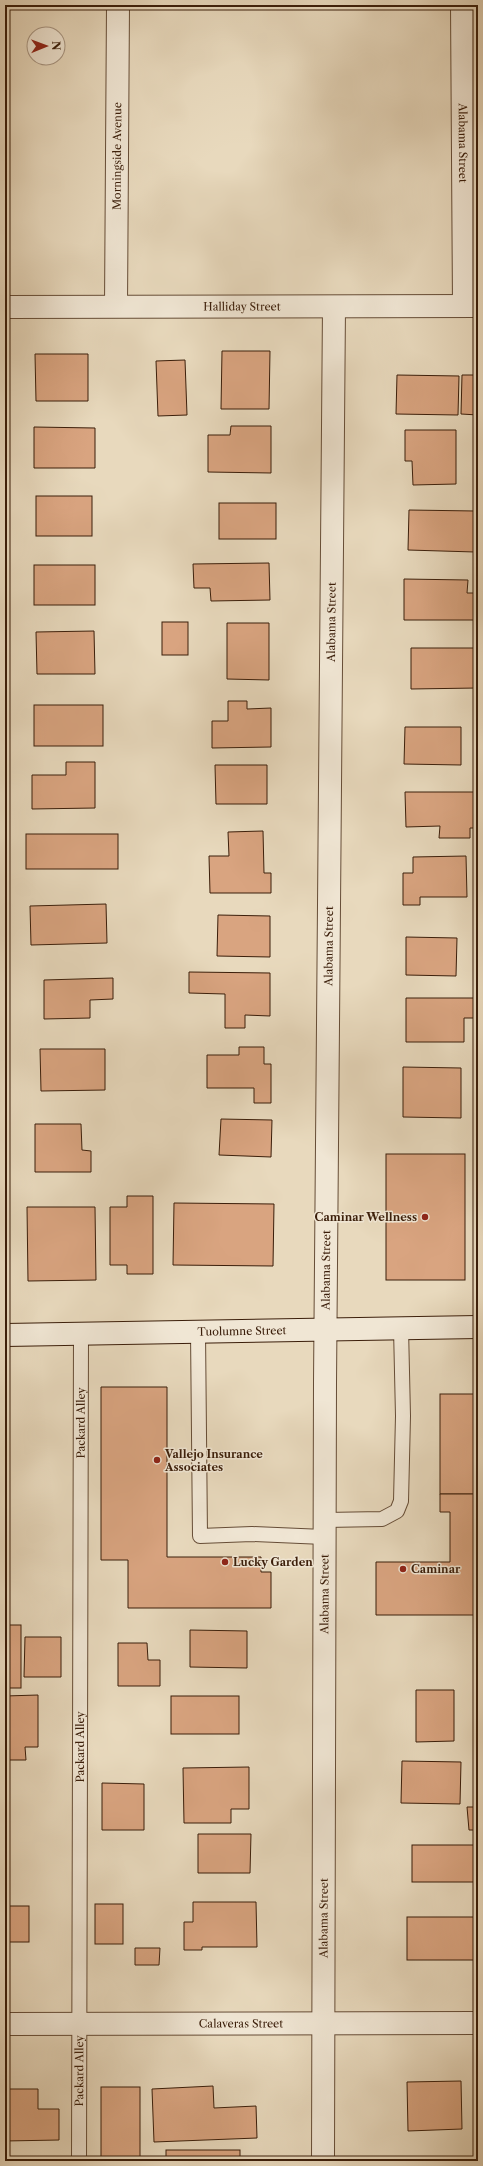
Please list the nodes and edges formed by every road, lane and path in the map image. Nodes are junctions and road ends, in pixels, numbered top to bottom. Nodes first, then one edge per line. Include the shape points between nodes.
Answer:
1 (118, 5) edge
2 (462, 5) edge
3 (116, 306) junction
4 (471, 306) edge
5 (5, 307) edge
6 (334, 307) junction
7 (478, 1327) edge
8 (401, 1328) junction
9 (327, 1330) junction
10 (198, 1332) junction
11 (81, 1334) junction
12 (5, 1335) edge
13 (324, 1528) junction
14 (322, 2023) junction
15 (478, 2023) edge
16 (5, 2024) edge
17 (79, 2024) junction
18 (79, 2161) edge
19 (323, 2161) edge

1 - 3 street, Morningside Avenue
2 - 4 street, Alabama Street
3 - 5 street, Halliday Street
3 - 6 street, Halliday Street
4 - 6 street, Halliday Street
6 - 9 street, Alabama Street
7 - 8 street, Tuolumne Street
8 - 9 street, Tuolumne Street
8 - 13 lane via 401,1501 397,1511 382,1519
9 - 10 street, Tuolumne Street
9 - 13 street, Alabama Street
10 - 11 street, Tuolumne Street
10 - 13 lane via 200,1536
11 - 12 street, Tuolumne Street
11 - 17 lane, Packard Alley
13 - 14 street, Alabama Street
14 - 15 street, Calaveras Street
14 - 17 street, Calaveras Street
14 - 19 street, Alabama Street
16 - 17 street, Calaveras Street
17 - 18 lane, Packard Alley

